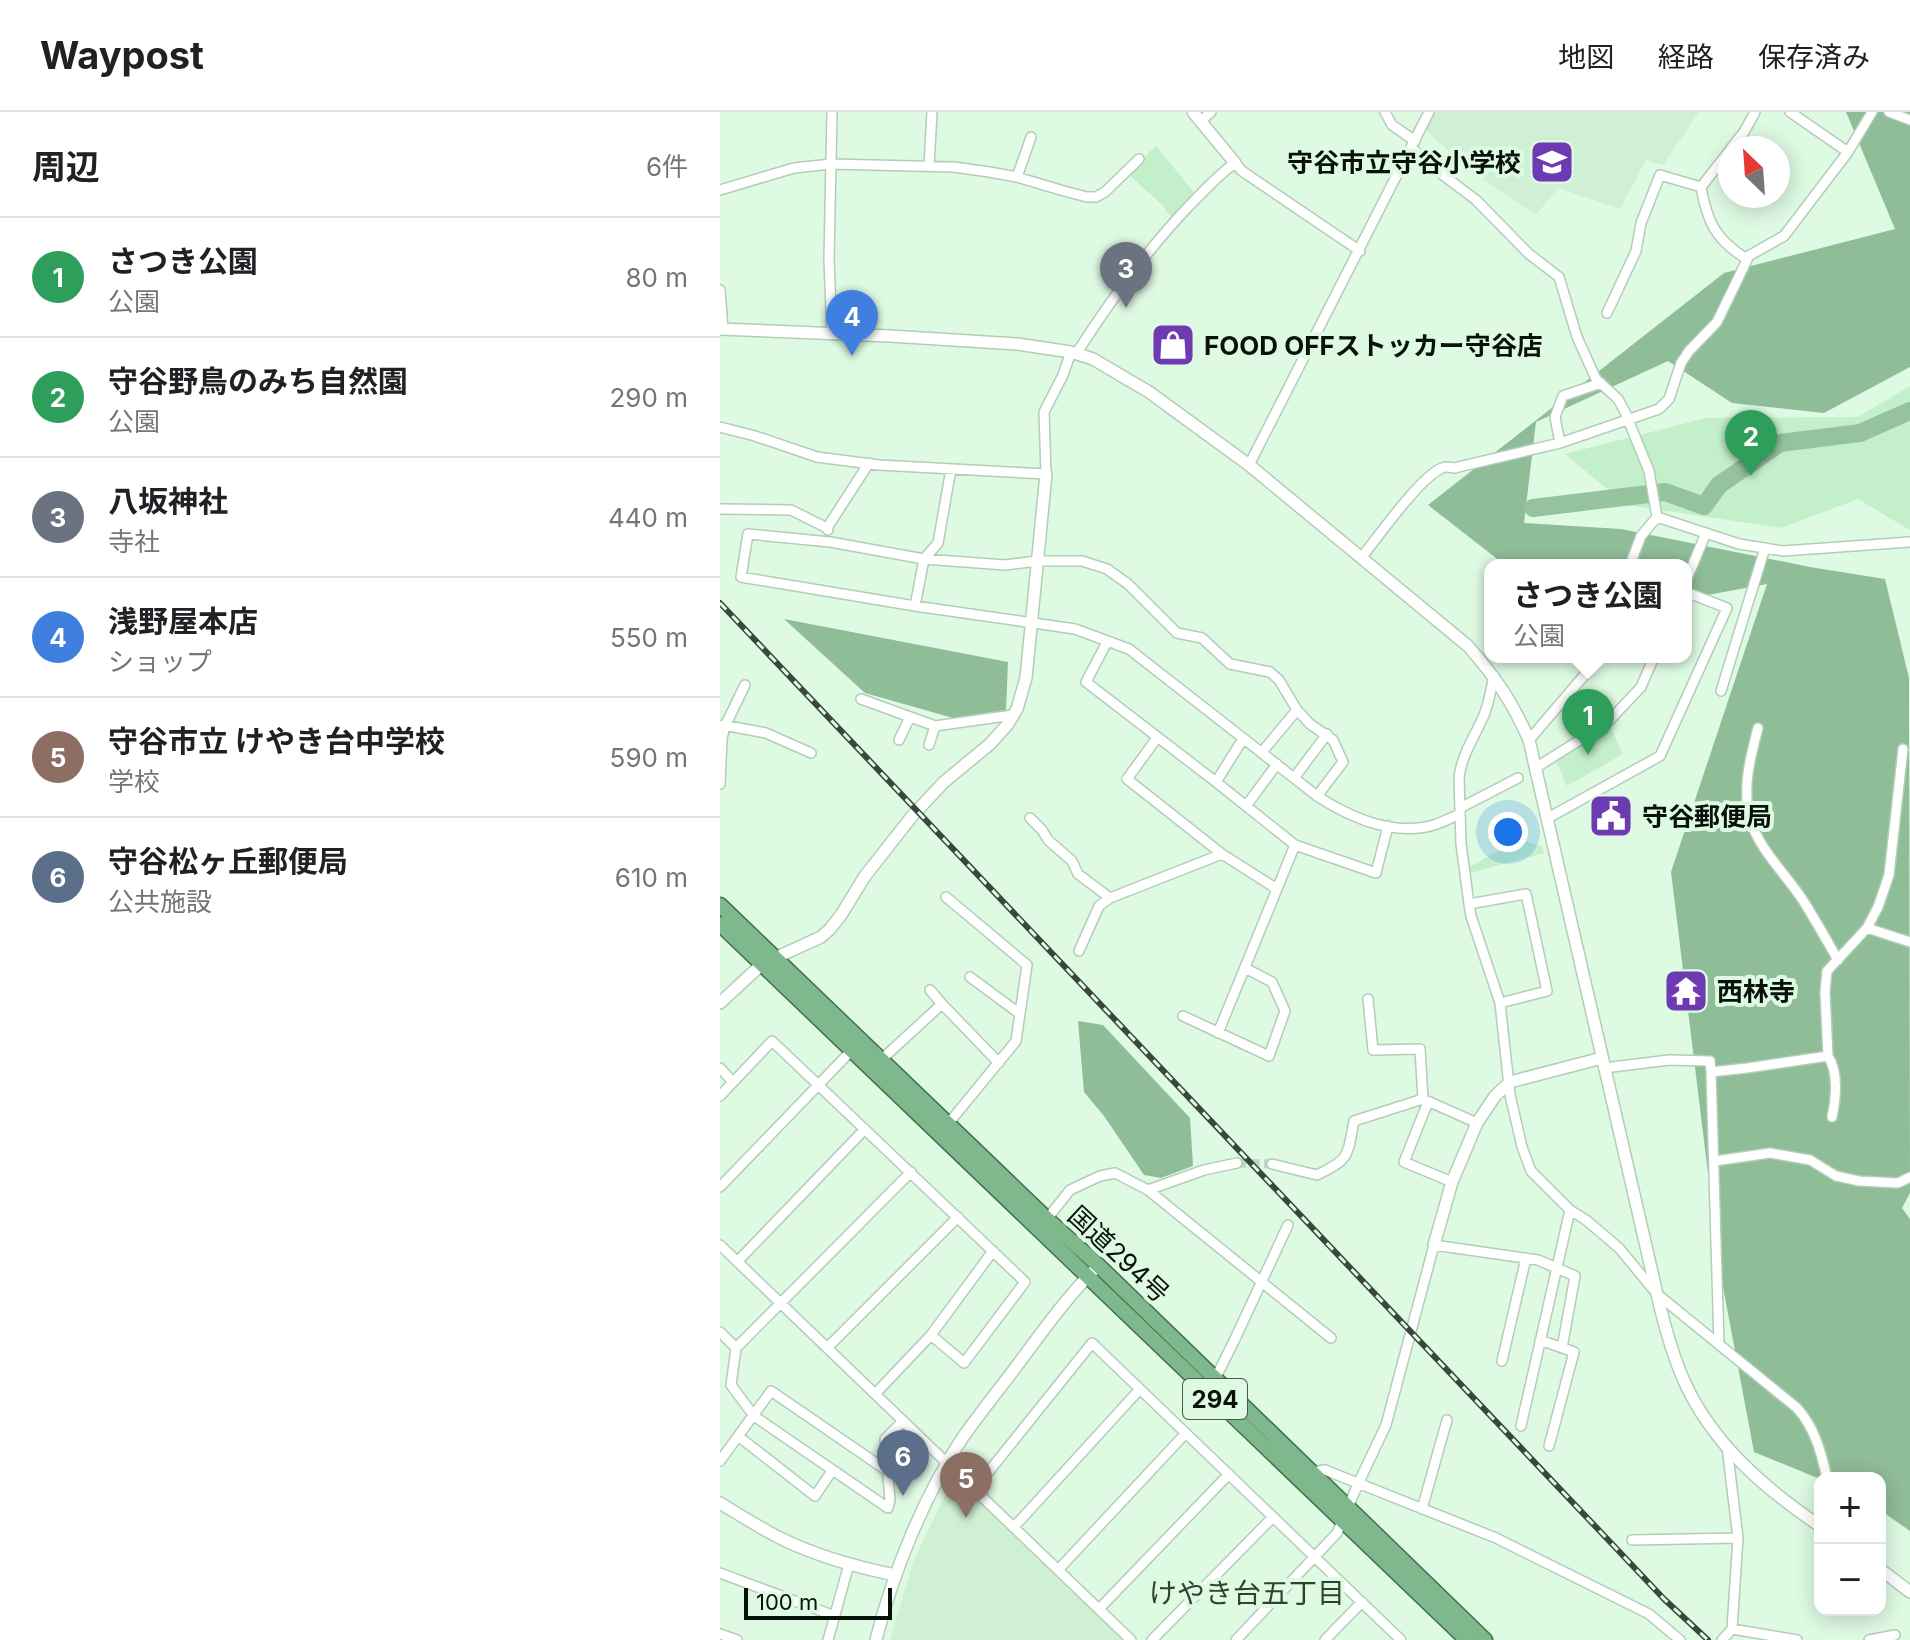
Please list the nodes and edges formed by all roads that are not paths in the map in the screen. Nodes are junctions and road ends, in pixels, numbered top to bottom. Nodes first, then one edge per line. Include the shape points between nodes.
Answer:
1 (832, 112) edge
2 (932, 112) edge
3 (1211, 112) edge
4 (1385, 112) edge
5 (1429, 112) edge
6 (1755, 112) edge
7 (1790, 112) edge
8 (1872, 112) edge
9 (1889, 112) edge
10 (1197, 116) edge
11 (1910, 120) edge
12 (1741, 136) edge
13 (1031, 137) dead end
14 (1414, 145) junction
15 (1848, 152) junction
16 (1139, 159) dead end
17 (1235, 163) junction
18 (831, 164) junction
19 (1718, 165) edge
20 (929, 166) junction
21 (1017, 177) junction
22 (1701, 187) junction
23 (720, 190) edge
24 (1360, 251) junction
25 (1748, 258) junction
26 (720, 290) edge
27 (1607, 313) dead end
28 (722, 329) edge
29 (832, 334) junction
30 (1074, 353) junction
31 (1601, 383) junction
32 (1627, 420) junction
33 (720, 427) edge
34 (1560, 443) junction
35 (869, 463) junction
36 (1249, 465) junction
37 (951, 469) junction
38 (1046, 474) junction
39 (720, 509) edge
40 (1657, 517) junction
41 (827, 528) junction
42 (1706, 533) junction
43 (830, 542) junction
44 (1910, 542) edge
45 (1765, 548) junction
46 (1361, 558) junction
47 (924, 559) junction
48 (1632, 559) edge
49 (1037, 561) junction
50 (1692, 567) edge
51 (1692, 594) edge
52 (915, 606) junction
53 (1031, 622) junction
54 (1107, 642) junction
55 (1595, 663) edge
56 (1651, 663) edge
57 (1494, 676) junction
58 (745, 685) dead end
59 (1721, 691) dead end
60 (861, 699) dead end
61 (1297, 710) junction
62 (1013, 715) junction
63 (910, 717) junction
64 (723, 724) edge
65 (935, 726) junction
66 (1758, 728) dead end
67 (1327, 734) junction
68 (1157, 738) junction
69 (1243, 739) junction
70 (899, 740) dead end
71 (1529, 740) junction
72 (929, 745) dead end
73 (1903, 749) dead end
74 (1262, 752) junction
75 (811, 753) dead end
76 (1277, 764) junction
77 (1537, 767) dead end
78 (1294, 778) junction
79 (1518, 778) dead end
80 (1216, 782) junction
81 (720, 784) edge
82 (1317, 796) junction
83 (1246, 806) junction
84 (1460, 811) junction
85 (1030, 818) dead end
86 (1548, 818) junction
87 (1388, 826) junction
88 (1295, 845) junction
89 (1222, 854) junction
90 (1277, 889) junction
91 (946, 897) dead end
92 (1110, 898) junction
93 (1469, 904) junction
94 (720, 905) edge
95 (720, 924) edge
96 (1867, 928) junction
97 (1910, 942) edge
98 (1079, 951) dead end
99 (1838, 960) junction
100 (768, 961) junction
101 (1245, 968) junction
102 (970, 977) dead end
103 (930, 990) dead end
104 (1368, 999) dead end
105 (720, 1003) edge
106 (1500, 1003) junction
107 (942, 1004) junction
108 (1020, 1014) junction
109 (1183, 1016) dead end
110 (1218, 1033) junction
111 (851, 1051) junction
112 (1828, 1056) junction
113 (881, 1060) junction
114 (999, 1063) junction
115 (1603, 1063) junction
116 (720, 1068) edge
117 (1711, 1072) junction
118 (733, 1082) junction
119 (1510, 1082) junction
120 (818, 1085) junction
121 (720, 1096) edge
122 (1425, 1100) junction
123 (1832, 1117) dead end
124 (1477, 1123) junction
125 (948, 1124) junction
126 (865, 1129) junction
127 (1715, 1161) junction
128 (1237, 1163) tunnel mouth
129 (1272, 1164) tunnel mouth
130 (911, 1172) junction
131 (1910, 1177) edge
132 (1452, 1182) junction
133 (720, 1187) edge
134 (1148, 1190) junction
135 (1570, 1210) junction
136 (958, 1217) junction
137 (1047, 1219) junction
138 (1288, 1225) dead end
139 (720, 1245) edge
140 (1434, 1245) junction
141 (993, 1251) junction
142 (1526, 1258) junction
143 (737, 1262) junction
144 (1099, 1266) junction
145 (1556, 1268) junction
146 (1087, 1277) junction
147 (1261, 1283) junction
148 (1657, 1294) junction
149 (781, 1304) junction
150 (720, 1332) edge
151 (931, 1335) junction
152 (1331, 1338) dead end
153 (1540, 1340) junction
154 (1719, 1344) junction
155 (736, 1348) junction
156 (827, 1348) junction
157 (1562, 1348) junction
158 (1502, 1361) dead end
159 (1210, 1384) junction
160 (1140, 1389) junction
161 (875, 1394) junction
162 (753, 1415) junction
163 (1447, 1420) dead end
164 (903, 1421) junction
165 (1521, 1426) dead end
166 (1186, 1433) junction
167 (738, 1436) junction
168 (1549, 1446) dead end
169 (1727, 1447) junction
170 (720, 1461) edge
171 (947, 1464) junction
172 (832, 1471) junction
173 (889, 1472) junction
174 (1311, 1472) junction
175 (1825, 1472) edge
176 (1229, 1474) junction
177 (1358, 1484) junction
178 (974, 1490) junction
179 (720, 1503) edge
180 (1422, 1509) junction
181 (1345, 1514) junction
182 (1273, 1517) junction
183 (1814, 1522) edge
184 (1014, 1527) junction
185 (1738, 1538) junction
186 (1632, 1540) dead end
187 (1315, 1558) junction
188 (849, 1564) junction
189 (1058, 1570) junction
190 (720, 1573) edge
191 (1886, 1574) edge
192 (895, 1575) junction
193 (1910, 1592) edge
194 (1362, 1602) junction
195 (1099, 1609) junction
196 (835, 1616) junction
197 (1732, 1629) junction
198 (720, 1634) edge
199 (1895, 1635) dead end
200 (737, 1640) edge
201 (828, 1640) edge
202 (876, 1640) edge
203 (1131, 1640) edge
204 (1152, 1640) edge
205 (1236, 1640) edge
206 (1325, 1640) edge
207 (1401, 1640) edge
208 (1467, 1640) edge
209 (1485, 1640) edge
210 (1680, 1640) edge
211 (1722, 1640) edge
212 (1797, 1640) edge
213 (1869, 1640) edge

1 - 18 street
2 - 20 street
3 - 10 street
4 - 14 street
5 - 14 street
6 - 12 street
7 - 15 street
8 - 15 street
9 - 11 street
10 - 17 street
13 - 21 street
14 - 24 street
14 - 31 street via 1431,166 1559,277 1577,337
15 - 25 street via 1784,236
16 - 21 street via 1096,197
17 - 24 street
17 - 30 street via 1172,224
18 - 20 street
18 - 23 street via 794,168
18 - 29 street
19 - 22 street
20 - 21 street
22 - 25 street via 1714,231
22 - 27 street via 1660,175 1636,251
24 - 36 street
25 - 32 street via 1717,322 1681,363 1669,399 1659,409
26 - 28 street
28 - 29 street
29 - 30 street via 994,342
30 - 36 street via 1149,392
30 - 38 street via 1044,412
31 - 32 street via 1618,399
31 - 34 street via 1563,396 1555,417
32 - 34 street
32 - 40 street via 1649,471
33 - 35 street via 817,457
34 - 46 street via 1445,467 1419,488
35 - 37 street
35 - 41 street
36 - 46 street
37 - 38 street
37 - 47 street via 938,543
38 - 49 street
39 - 41 street via 791,510
40 - 42 street
40 - 48 street via 1641,536
41 - 43 street
42 - 45 street
42 - 50 street
43 - 47 street
43 - 52 street via 748,534 741,577
44 - 45 street
45 - 59 street
46 - 57 street via 1468,646
47 - 49 street via 1005,565
47 - 52 street
49 - 53 street
49 - 61 street via 1082,561 1107,569 1177,633 1202,638 1230,664 1270,672
51 - 86 street via 1727,608 1660,756
52 - 53 street
53 - 54 street via 1075,629
53 - 62 street via 1026,678
54 - 68 street via 1086,682
54 - 69 street via 1129,649
55 - 71 street
56 - 77 street via 1641,687 1608,722
57 - 71 street
57 - 84 street via 1486,710 1460,768
58 - 64 street
60 - 63 street
61 - 67 street
61 - 74 street
62 - 65 street
62 - 100 street via 990,744 913,815 830,929
63 - 65 street
63 - 70 street
64 - 75 street via 766,733
64 - 81 street
65 - 72 street
66 - 99 street via 1746,792 1751,820
67 - 78 street
67 - 82 street via 1343,762
68 - 80 street
68 - 89 street via 1127,779
69 - 74 street
69 - 80 street
71 - 86 street
73 - 96 street via 1889,875
74 - 76 street
76 - 78 street
76 - 83 street
78 - 82 street
79 - 84 street
80 - 83 street
82 - 87 street via 1360,820
83 - 88 street
84 - 87 street via 1419,828
84 - 93 street
85 - 92 street via 1078,874
86 - 115 street
87 - 88 street via 1376,873
88 - 90 street
89 - 90 street
89 - 92 street
90 - 101 street
91 - 108 street via 1027,965
92 - 98 street via 1099,906
93 - 106 street
93 - 106 street via 1526,894 1547,991
94 - 100 highway, 国道294号 / 294
95 - 100 highway, 国道294号 / 294
96 - 97 street
96 - 99 street
99 - 112 street via 1827,971
100 - 105 street
100 - 111 highway, 国道294号 / 294
100 - 113 highway, 国道294号 / 294
101 - 110 street
101 - 110 street via 1272,982 1285,1011 1269,1056
102 - 108 street
103 - 107 street
104 - 122 street via 1373,1050 1420,1049
106 - 119 street
107 - 113 street
107 - 114 street
108 - 114 street via 1016,1041
109 - 110 street
111 - 120 street
111 - 146 highway, 国道294号 / 294
112 - 117 street
112 - 123 street via 1836,1099
113 - 125 highway, 国道294号 / 294
114 - 125 street
115 - 117 street via 1710,1061
115 - 119 street
115 - 148 street
116 - 118 street
117 - 127 street
118 - 120 street via 772,1041
118 - 121 street
119 - 124 street
119 - 135 street via 1526,1162
120 - 126 street
120 - 133 street
122 - 124 street
122 - 129 street via 1354,1121 1340,1164 1317,1175
122 - 132 street via 1404,1162
124 - 132 street
125 - 137 highway, 国道294号 / 294
126 - 130 street
126 - 143 street
127 - 131 street via 1770,1153 1810,1160 1836,1176 1859,1181 1898,1183
127 - 154 street
128 - 134 street
130 - 136 street
130 - 149 street
132 - 140 street
134 - 137 street via 1115,1173 1100,1176 1070,1190
134 - 147 street
135 - 145 street
135 - 148 street via 1619,1248
136 - 141 street
136 - 156 street
137 - 144 highway, 国道294号 / 294
138 - 147 street
139 - 143 street
140 - 142 street
140 - 177 street via 1386,1425
141 - 151 street
141 - 151 street via 1025,1282 964,1363
142 - 145 street
142 - 158 street
143 - 149 street
144 - 146 street
144 - 159 highway, 国道294号 / 294
145 - 153 street
145 - 157 street via 1575,1276
146 - 159 highway, 国道294号 / 294
146 - 171 street via 985,1406
147 - 152 street
147 - 159 street
148 - 154 street
148 - 169 street via 1685,1383
149 - 155 street
149 - 156 street
150 - 155 street
151 - 161 street
153 - 157 street
153 - 165 street
154 - 175 street via 1808,1420
155 - 162 street via 731,1385
156 - 161 street
157 - 168 street via 1574,1352
159 - 174 highway, 国道294号 / 294
159 - 181 highway, 国道294号 / 294
160 - 166 street
160 - 178 street via 1092,1343
160 - 184 street
161 - 164 street
162 - 167 street
162 - 172 street
162 - 173 street via 771,1391
163 - 180 street
164 - 171 street
164 - 173 street via 885,1439
166 - 176 street
166 - 189 street
167 - 170 street
167 - 172 street via 815,1496
169 - 183 street
169 - 185 street
171 - 178 street
171 - 192 street
172 - 173 street via 888,1508
174 - 177 street via 1325,1470
174 - 181 highway, 国道294号 / 294
176 - 182 street
176 - 195 street
177 - 180 street
177 - 181 street
178 - 184 street
179 - 188 street via 780,1538
180 - 210 street via 1496,1538 1649,1614
181 - 187 street via 1337,1533
181 - 208 highway, 国道294号 / 294
181 - 209 highway, 国道294号 / 294
182 - 187 street
182 - 204 street
184 - 189 street
185 - 186 street
185 - 197 street
187 - 194 street
187 - 205 street
188 - 192 street
188 - 196 street
189 - 195 street
190 - 196 street
191 - 193 street
192 - 202 street
194 - 206 street
194 - 207 street
195 - 203 street
196 - 201 street
197 - 211 street
197 - 212 street
198 - 200 street
199 - 213 street

